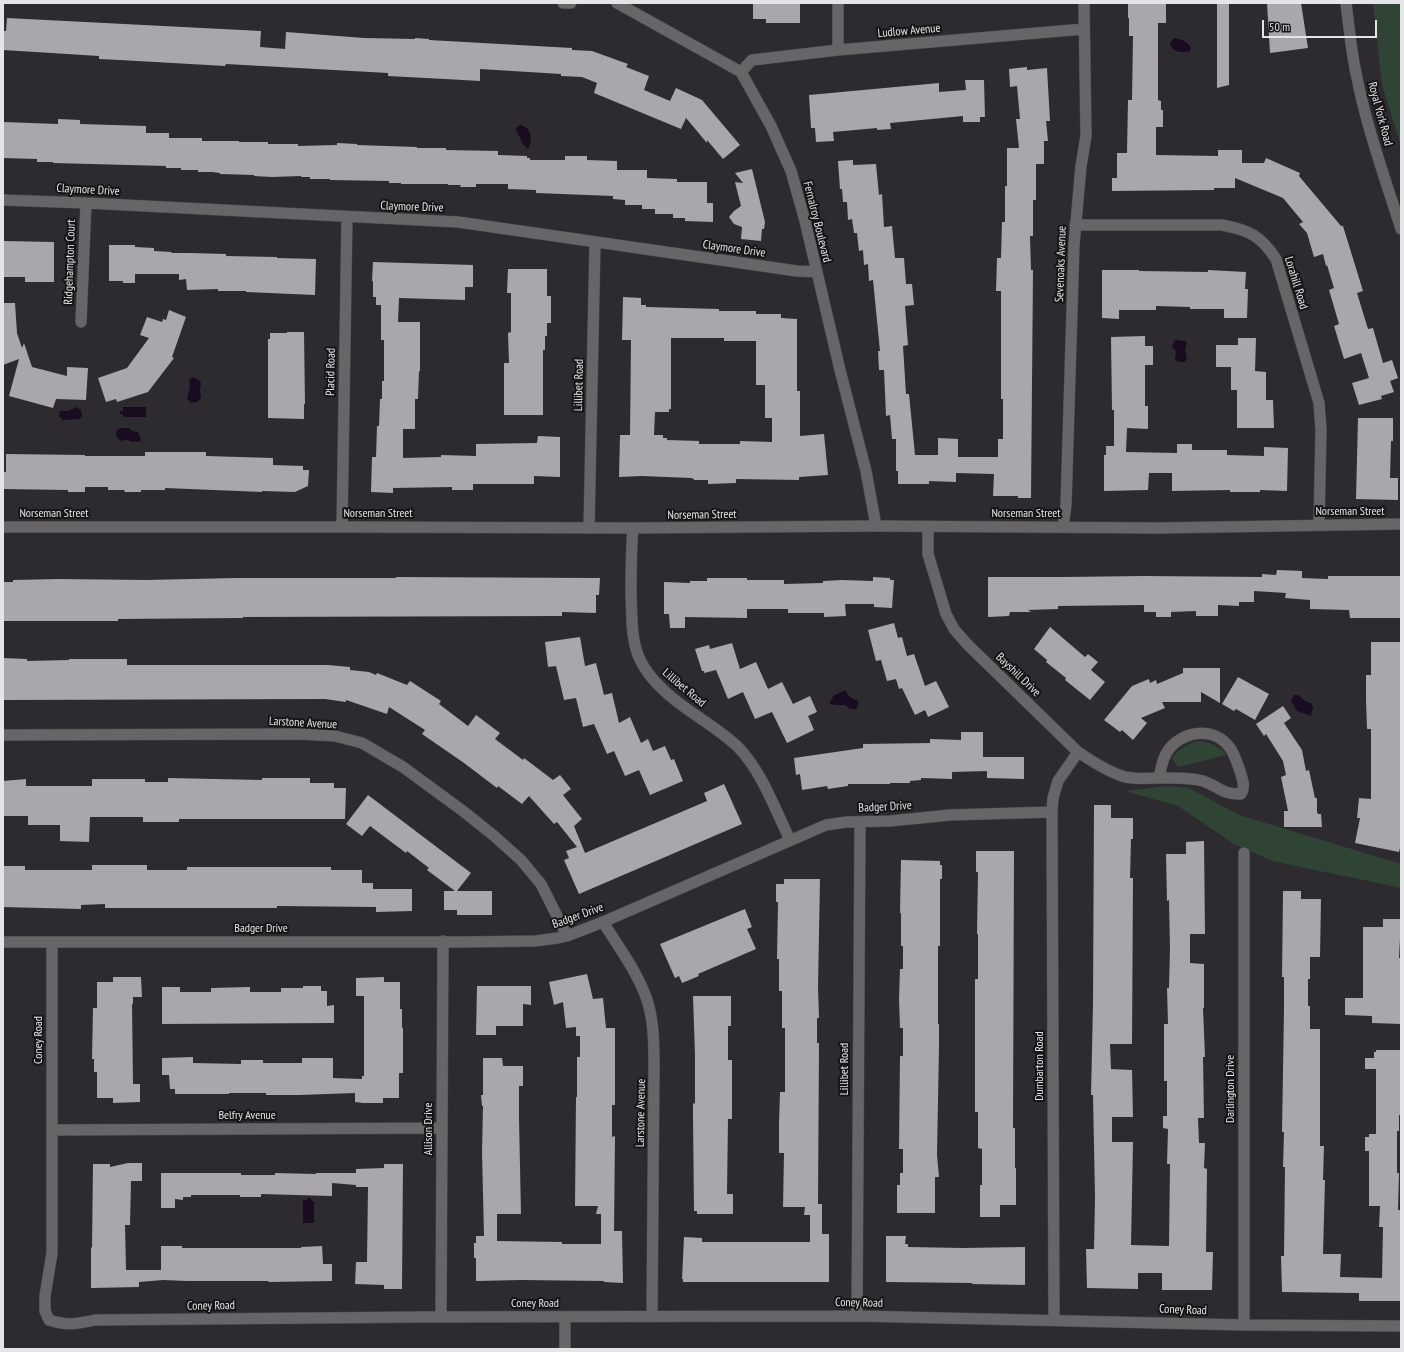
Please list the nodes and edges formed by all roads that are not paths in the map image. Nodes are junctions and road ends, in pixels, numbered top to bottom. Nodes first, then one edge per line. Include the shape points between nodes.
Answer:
1 (563, 3) edge
2 (571, 3) edge
3 (838, 3) edge
4 (1084, 3) edge
5 (1346, 3) edge
6 (623, 5) edge
7 (1084, 29) junction
8 (838, 50) junction
9 (741, 72) junction
10 (3, 200) edge
11 (86, 203) junction
12 (347, 217) junction
13 (1075, 225) junction
14 (1401, 229) edge
15 (595, 242) junction
16 (817, 272) junction
17 (81, 322) dead end
18 (1401, 524) edge
19 (1319, 525) junction
20 (876, 526) junction
21 (3, 527) edge
22 (342, 527) junction
23 (928, 527) junction
24 (1063, 527) junction
25 (589, 528) junction
26 (633, 528) junction
27 (3, 735) edge
28 (1078, 752) junction
29 (1159, 778) junction
30 (1052, 812) junction
31 (860, 822) junction
32 (790, 840) junction
33 (1244, 853) dead end
34 (603, 922) junction
35 (567, 936) junction
36 (443, 941) junction
37 (3, 942) edge
38 (52, 942) junction
39 (442, 1128) junction
40 (52, 1130) junction
41 (652, 1316) junction
42 (857, 1316) junction
43 (441, 1317) junction
44 (565, 1317) junction
45 (1054, 1320) junction
46 (1244, 1325) junction
47 (1401, 1326) edge
48 (565, 1349) edge

1 - 2 street
3 - 8 street
4 - 7 street, Sevenoaks Avenue
5 - 14 street, Royal York Road via 1359,89
6 - 9 street
7 - 8 street, Ludlow Avenue
7 - 13 street, Sevenoaks Avenue via 1086,136
8 - 9 street, Ludlow Avenue via 752,60
9 - 16 street, Fernalroy Boulevard via 771,126 791,171
10 - 11 street, Claymore Drive
11 - 12 street, Claymore Drive
11 - 17 street, Ridgehampton Court
12 - 15 street, Claymore Drive via 458,222
12 - 22 street, Placid Road
13 - 19 street, Lorahill Road via 1222,225 1240,228 1255,235 1268,247 1276,259 1319,403
13 - 24 street, Sevenoaks Avenue via 1066,505
15 - 16 street, Claymore Drive
15 - 25 street, Lillibet Road
16 - 20 street, Fernalroy Boulevard via 866,471
18 - 19 street, Norseman Street
19 - 24 street, Norseman Street
20 - 23 street, Norseman Street
20 - 26 street, Norseman Street
21 - 22 street, Norseman Street
22 - 25 street, Norseman Street
23 - 24 street, Norseman Street
23 - 28 street, Bayshill Drive via 928,554 946,614 954,629
25 - 26 street, Norseman Street
26 - 32 street, Lillibet Road via 632,615 635,643 643,666 674,699 739,748 758,775
27 - 35 street, Larstone Avenue via 300,734 336,736 362,743 403,767 493,835 521,860 541,884
28 - 29 street, Bayshill Drive via 1096,764 1123,776
28 - 30 street via 1058,780
29 - 29 street, Bayshill Drive via 1203,781 1233,794 1241,794 1244,789 1235,756 1229,747 1220,738 1207,734 1195,733 1183,737 1174,744 1167,752
30 - 31 street, Badger Drive via 950,815
30 - 45 street, Dumbarton Road
31 - 32 street, Badger Drive via 832,823
31 - 42 street, Lillibet Road
32 - 34 street, Badger Drive
33 - 46 street, Darlington Drive
34 - 35 street, Badger Drive
34 - 41 street, Larstone Avenue via 641,985 653,1027
35 - 36 street, Badger Drive via 535,941
36 - 38 street, Badger Drive
36 - 39 street, Allison Drive
37 - 38 street, Badger Drive
38 - 40 street, Coney Road
39 - 40 street, Belfry Avenue
39 - 43 street, Allison Drive
40 - 43 street, Coney Road via 52,1253 45,1296 45,1311 49,1320 72,1325 95,1320
41 - 42 street, Coney Road
41 - 44 street, Coney Road
42 - 45 street, Coney Road
43 - 44 street, Coney Road
44 - 48 street
45 - 46 street, Coney Road
46 - 47 street, Coney Road

